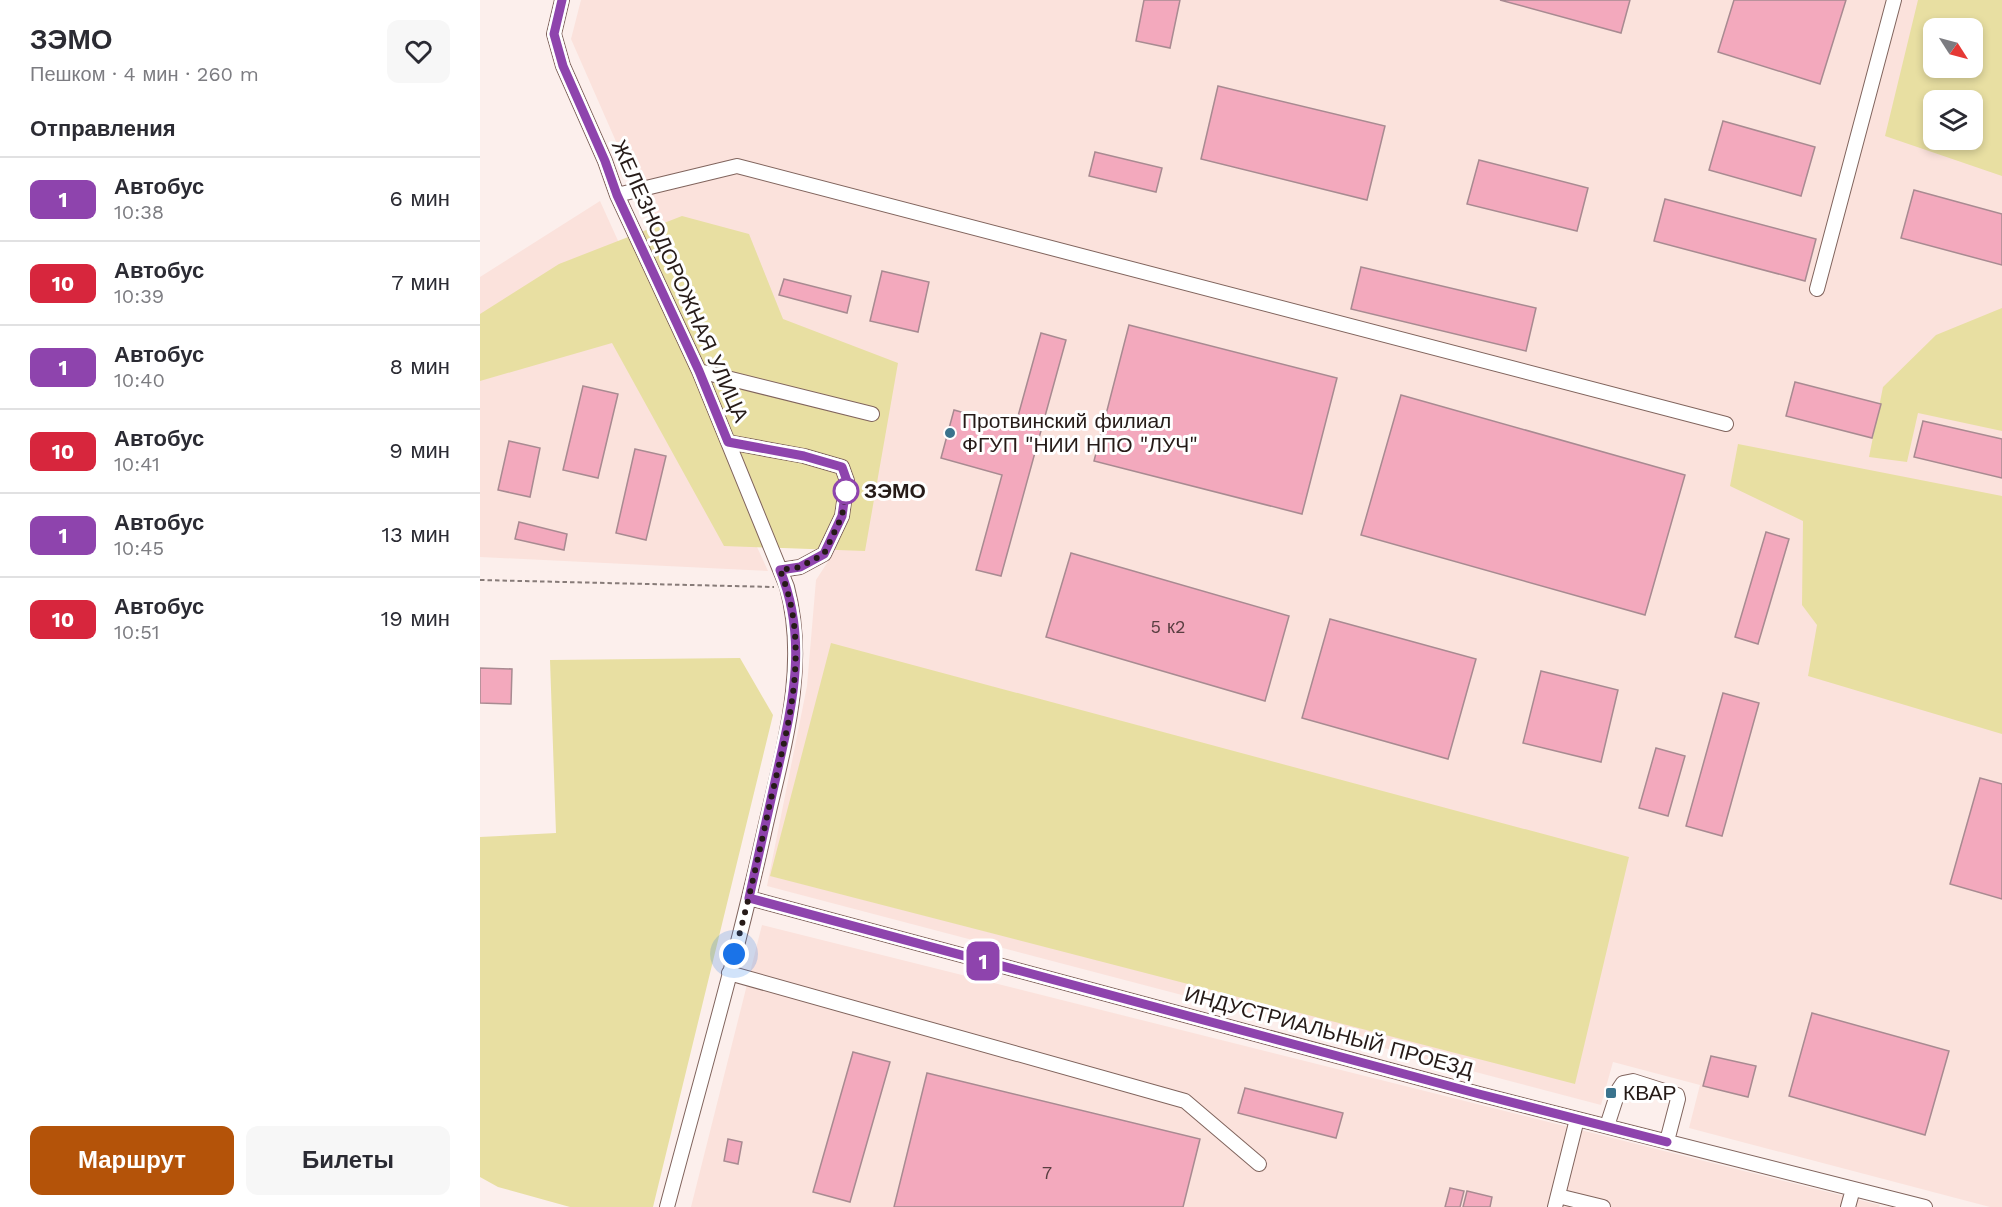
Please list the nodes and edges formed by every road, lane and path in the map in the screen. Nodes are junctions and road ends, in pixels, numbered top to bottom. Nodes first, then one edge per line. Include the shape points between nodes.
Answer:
1 (562, 0) edge
2 (1894, 0) edge
3 (617, 195) junction
4 (1817, 290) dead end
5 (699, 371) junction
6 (872, 414) dead end
7 (1726, 424) dead end
8 (728, 442) junction
9 (780, 570) junction
10 (480, 580) edge
11 (787, 587) junction
12 (749, 898) junction
13 (729, 973) junction
14 (1576, 1119) junction
15 (1607, 1126) junction
16 (1667, 1142) junction
17 (1259, 1164) dead end
18 (1853, 1189) junction
19 (1556, 1201) edge
20 (1899, 1204) edge
21 (667, 1207) edge
22 (1603, 1207) edge
23 (1848, 1207) edge
24 (1925, 1207) edge

1 - 3 street, ЖЕЛЕЗНОДОРОЖНАЯ УЛИЦА via 554,34 558,51
2 - 4 street
3 - 5 street, ЖЕЛЕЗНОДОРОЖНАЯ УЛИЦА
3 - 7 street via 737,166
5 - 6 street
5 - 8 street, ЖЕЛЕЗНОДОРОЖНАЯ УЛИЦА
8 - 9 street, ЖЕЛЕЗНОДОРОЖНАЯ УЛИЦА
8 - 9 street via 842,467 847,481 842,516 824,554 800,567
9 - 11 street, ЖЕЛЕЗНОДОРОЖНАЯ УЛИЦА
10 - 11 path
11 - 12 street, ЖЕЛЕЗНОДОРОЖНАЯ УЛИЦА via 794,612 796,649 793,701
12 - 13 street, ЖЕЛЕЗНОДОРОЖНАЯ УЛИЦА
12 - 14 street, ИНДУСТРИАЛЬНЫЙ ПРОЕЗД
13 - 17 street via 1185,1101
13 - 21 street, ЖЕЛЕЗНОДОРОЖНАЯ УЛИЦА
14 - 15 street, ИНДУСТРИАЛЬНЫЙ ПРОЕЗД
14 - 19 street
15 - 16 street, ИНДУСТРИАЛЬНЫЙ ПРОЕЗД
15 - 16 street via 1619,1089 1623,1083 1633,1081 1677,1095
16 - 18 street, ИНДУСТРИАЛЬНЫЙ ПРОЕЗД
18 - 20 street, ИНДУСТРИАЛЬНЫЙ ПРОЕЗД
18 - 23 street
19 - 22 street
20 - 24 street, ИНДУСТРИАЛЬНЫЙ ПРОЕЗД

